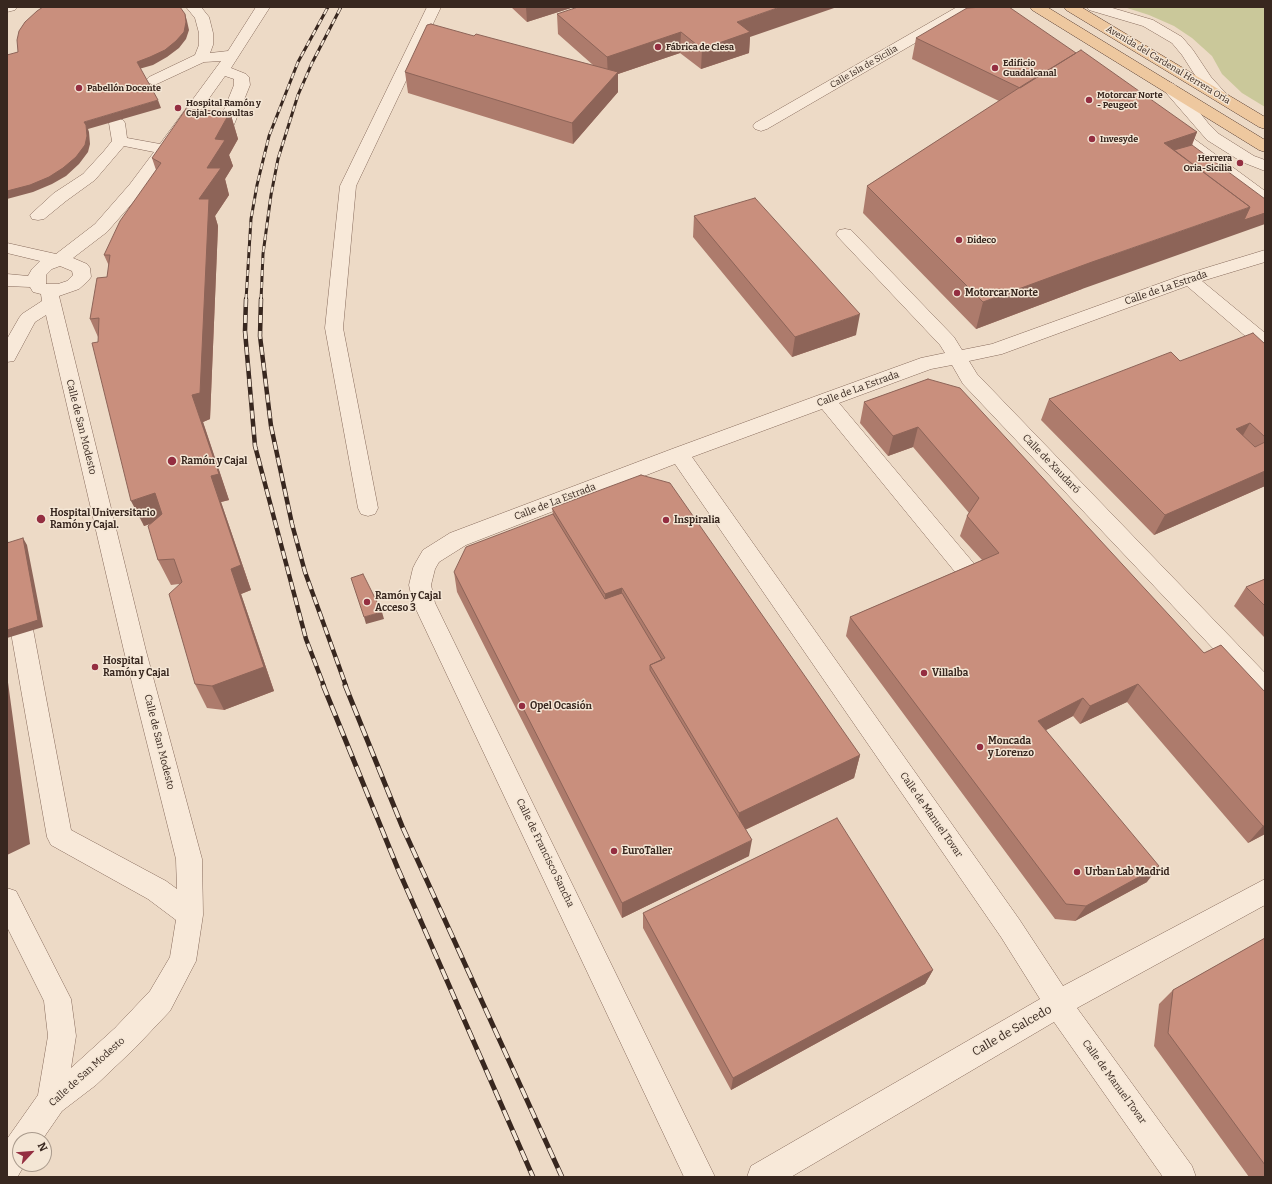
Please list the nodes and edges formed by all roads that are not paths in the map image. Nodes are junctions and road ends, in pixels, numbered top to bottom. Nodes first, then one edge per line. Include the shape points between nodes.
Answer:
1 (10, 7) edge
2 (193, 7) edge
3 (263, 7) edge
4 (434, 7) edge
5 (967, 7) edge
6 (1037, 7) edge
7 (1070, 7) edge
8 (1094, 7) edge
9 (7, 8) edge
10 (233, 55) junction
11 (201, 58) junction
12 (221, 72) junction
13 (154, 80) dead end
14 (1169, 87) junction
15 (1222, 98) junction
16 (1156, 118) edge
17 (117, 123) dead end
18 (1265, 124) edge
19 (761, 126) dead end
20 (221, 137) edge
21 (120, 141) junction
22 (164, 148) junction
23 (1265, 148) edge
24 (1265, 166) edge
25 (1265, 199) edge
26 (38, 215) dead end
27 (844, 234) dead end
28 (7, 248) edge
29 (1265, 256) edge
30 (59, 260) junction
31 (1189, 279) junction
32 (7, 280) edge
33 (45, 292) junction
34 (1265, 343) edge
35 (7, 356) edge
36 (958, 357) junction
37 (826, 400) junction
38 (679, 454) junction
39 (368, 508) dead end
40 (458, 540) joint
41 (7, 550) edge
42 (968, 572) edge
43 (1265, 688) edge
44 (1265, 891) edge
45 (7, 900) edge
46 (190, 915) junction
47 (1058, 1004) junction
48 (52, 1101) junction
49 (30, 1132) edge
50 (700, 1177) edge
51 (762, 1177) edge
52 (1181, 1177) edge

1 - 9 street
2 - 11 street via 202,17 206,33 206,45
3 - 10 street
4 - 39 street via 348,186 334,328
5 - 19 street, Calle Isla de Sicilia
6 - 14 main road, Avenida del Cardenal Herrera Oria
7 - 15 main road, Avenida del Cardenal Herrera Oria
8 - 15 street via 1148,23 1177,40 1205,80
10 - 11 street
10 - 12 street
11 - 13 street
12 - 20 street via 241,77 242,85
12 - 22 street
14 - 23 main road, Avenida del Cardenal Herrera Oria
14 - 24 street via 1213,137 1248,159
15 - 18 main road, Avenida del Cardenal Herrera Oria
16 - 25 street
17 - 21 street
21 - 22 street
21 - 26 street via 89,177
22 - 30 street via 136,188 101,228
27 - 36 street, Calle de Xaudaró via 946,341
28 - 30 street
29 - 31 street, Calle de La Estrada
30 - 33 street via 38,273
30 - 33 street via 81,268 82,277 73,285
31 - 34 street
31 - 36 street, Calle de La Estrada via 995,350
32 - 33 street
33 - 35 street
33 - 46 street, Calle de San Modesto via 188,860
36 - 37 street, Calle de La Estrada via 928,364
36 - 43 street, Calle de Xaudaró via 970,379
37 - 38 street, Calle de La Estrada
37 - 42 street
38 - 40 street, Calle de La Estrada
38 - 47 street, Calle de Manuel Tovar via 1010,928
40 - 50 street, Calle de Francisco Sancha via 431,556 424,568 420,585 424,604
41 - 46 street via 60,837 157,890
44 - 47 street, Calle de Salcedo
45 - 48 street via 57,999 62,1036
46 - 48 street, Calle de San Modesto via 183,961 160,1001 86,1075
47 - 51 street, Calle de Salcedo
47 - 52 street, Calle de Manuel Tovar
48 - 49 street, Calle de San Modesto

